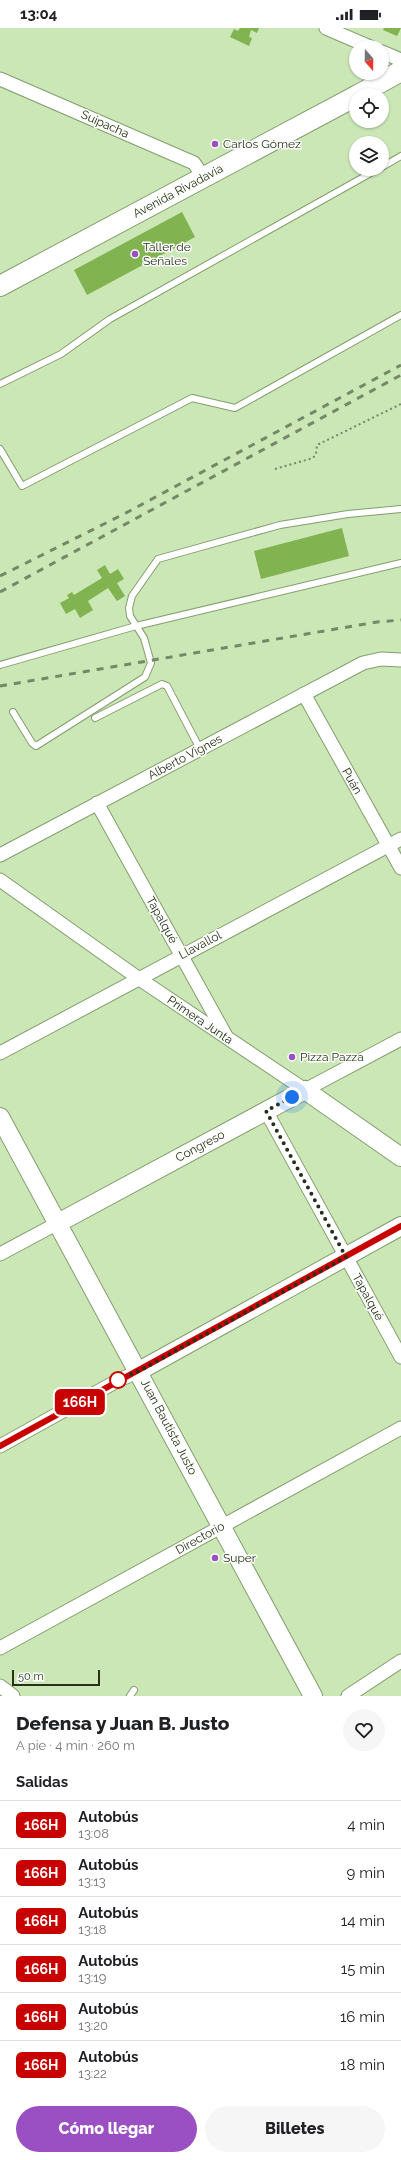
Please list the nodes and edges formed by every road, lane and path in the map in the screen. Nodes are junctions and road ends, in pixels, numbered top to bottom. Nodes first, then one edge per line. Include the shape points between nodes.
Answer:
1 (326, 28) edge
2 (354, 40) edge
3 (389, 55) edge
4 (401, 60) edge
5 (401, 71) edge
6 (0, 79) edge
7 (370, 88) edge
8 (349, 99) edge
9 (401, 156) edge
10 (389, 163) edge
11 (365, 176) edge
12 (204, 178) junction
13 (0, 286) edge
14 (401, 315) edge
15 (0, 384) edge
16 (401, 404) edge
17 (0, 449) edge
18 (275, 469) dead end
19 (401, 509) edge
20 (401, 563) edge
21 (136, 626) junction
22 (401, 660) edge
23 (0, 665) edge
24 (304, 694) junction
25 (13, 712) dead end
26 (95, 718) dead end
27 (200, 749) junction
28 (98, 803) junction
29 (401, 838) edge
30 (388, 845) junction
31 (0, 855) edge
32 (401, 868) edge
33 (0, 880) edge
34 (182, 955) junction
35 (138, 978) junction
36 (227, 1038) junction
37 (401, 1039) edge
38 (0, 1053) edge
39 (305, 1090) junction
40 (266, 1111) junction
41 (0, 1117) edge
42 (401, 1157) edge
43 (58, 1223) junction
44 (401, 1226) edge
45 (0, 1254) edge
46 (346, 1257) junction
47 (401, 1357) edge
48 (139, 1371) junction
49 (401, 1428) edge
50 (0, 1446) edge
51 (221, 1526) junction
52 (2, 1643) edge
53 (401, 1661) edge
54 (0, 1686) edge
55 (134, 1690) dead end
56 (13, 1696) edge
57 (130, 1696) edge
58 (313, 1696) edge
59 (348, 1696) edge

1 - 2 street
3 - 4 street
5 - 7 main road, Avenida Rivadavia
6 - 12 street, Suipacha via 194,163
8 - 12 main road, Avenida Rivadavia
9 - 10 lane
11 - 15 lane via 110,319 61,354
12 - 13 main road, Avenida Rivadavia
14 - 17 lane via 235,408 192,398 22,486
16 - 18 path via 316,445 316,454 313,458
19 - 21 lane via 280,524 158,559 132,596 130,616
20 - 21 lane
21 - 23 lane
21 - 25 lane via 144,638 151,663 145,677 36,746
22 - 24 street, Alberto Vignes via 371,660
24 - 27 street, Alberto Vignes
24 - 30 street, Puán
26 - 27 lane via 162,684 167,686
27 - 28 street, Alberto Vignes
28 - 31 street, Alberto Vignes
28 - 34 street, Tapalqué
29 - 30 street, Llavallol
30 - 32 street, Puán
30 - 34 street, Llavallol
33 - 35 street, Primera Junta
34 - 35 street, Llavallol
34 - 36 street, Tapalqué
35 - 36 street, Primera Junta
35 - 38 street, Llavallol
36 - 39 street, Primera Junta
37 - 39 street, Congreso
39 - 40 street, Congreso
39 - 42 street, Primera Junta
40 - 43 street, Congreso
40 - 46 street, Tapalqué
41 - 43 street, Juan Bautista Justo
43 - 45 street, Congreso
43 - 48 street, Juan Bautista Justo
44 - 46 street
46 - 47 street, Tapalqué
46 - 48 street
48 - 50 street
48 - 51 street, Juan Bautista Justo
49 - 51 street, Directorio
51 - 52 street, Directorio
51 - 58 street, Juan Bautista Justo
53 - 59 street
54 - 56 street
55 - 57 lane

